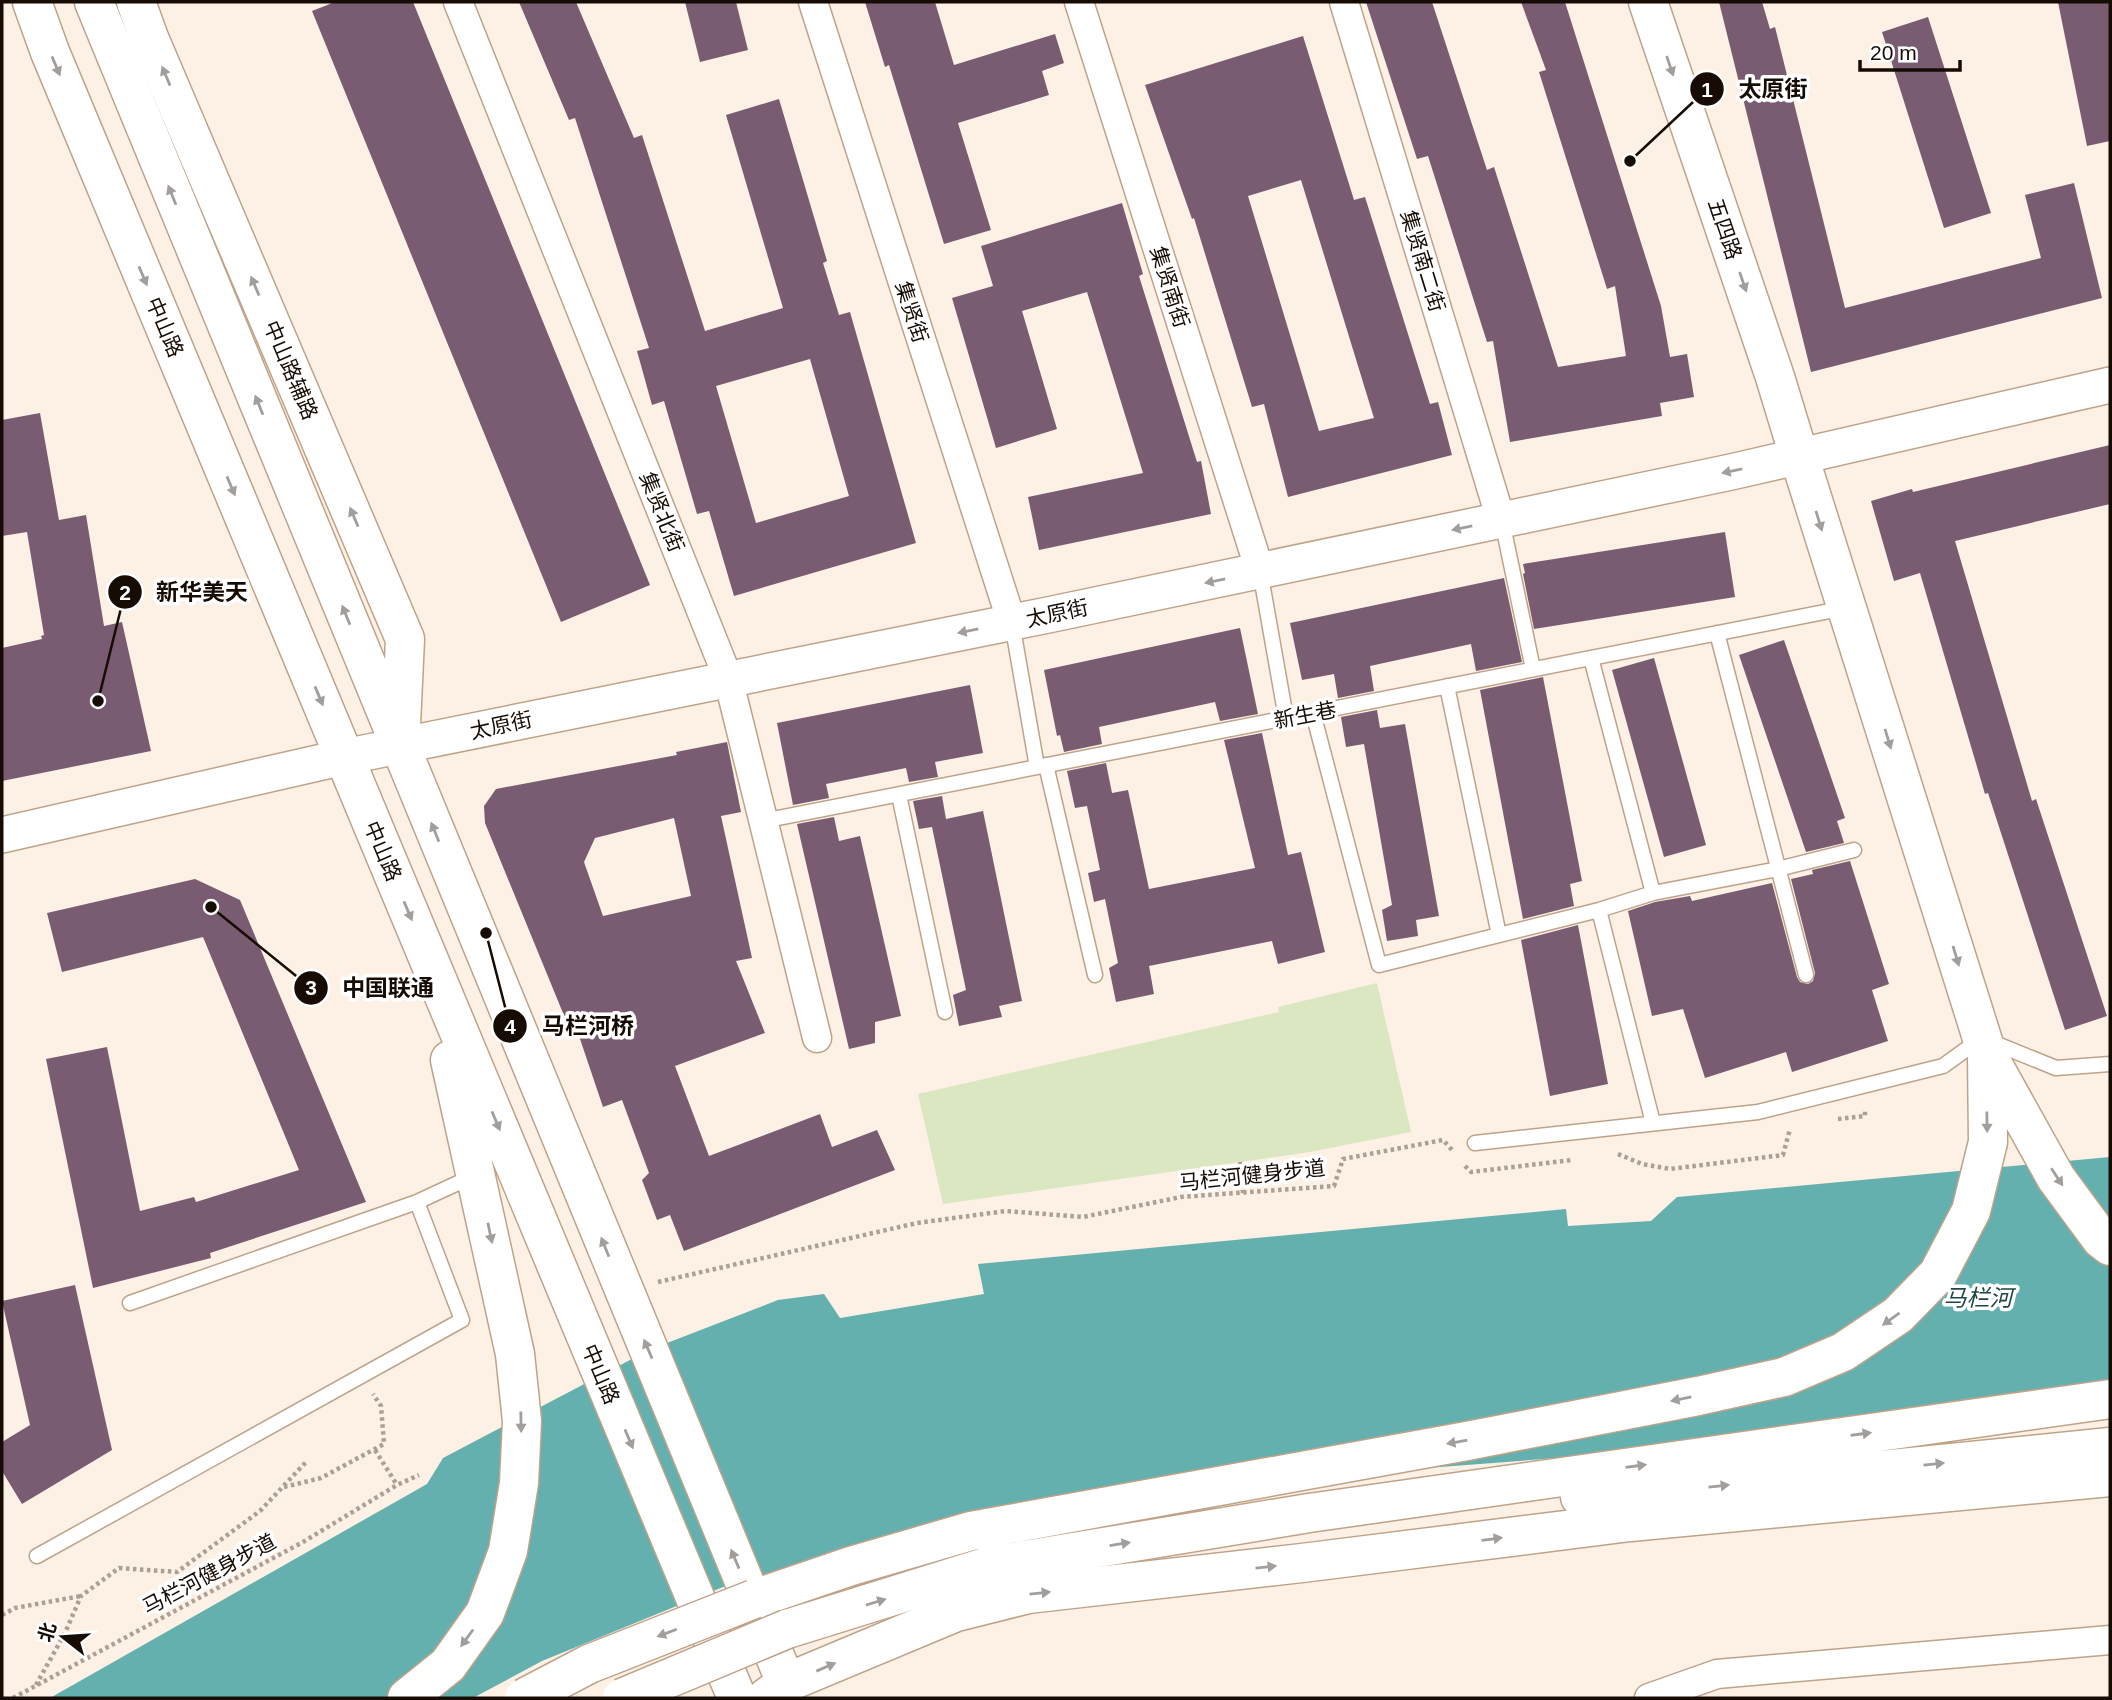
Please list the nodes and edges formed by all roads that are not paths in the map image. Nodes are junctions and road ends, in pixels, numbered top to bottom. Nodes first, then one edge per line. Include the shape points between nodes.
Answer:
1 (32, 2) edge
2 (94, 2) edge
3 (136, 2) edge
4 (458, 2) edge
5 (813, 2) edge
6 (1079, 2) edge
7 (1344, 2) edge
8 (1648, 2) edge
9 (2110, 385) edge
10 (1799, 456) junction
11 (1501, 520) junction
12 (1260, 571) junction
13 (1846, 608) junction
14 (1012, 623) junction
15 (1717, 633) junction
16 (1591, 658) junction
17 (1533, 669) junction
18 (729, 678) junction
19 (1447, 687) junction
20 (1313, 713) junction
21 (1286, 718) junction
22 (400, 747) junction
23 (344, 757) junction
24 (1041, 766) junction
25 (899, 794) junction
26 (763, 821) junction
27 (2, 835) edge
28 (1854, 850) dead end
29 (1778, 869) junction
30 (1653, 893) junction
31 (1599, 910) junction
32 (1499, 935) junction
33 (425, 952) junction
34 (1095, 975) dead end
35 (1806, 975) dead end
36 (945, 1012) dead end
37 (817, 1038) dead end
38 (1984, 1046) junction
39 (2110, 1064) edge
40 (1653, 1124) junction
41 (1475, 1143) dead end
42 (477, 1174) junction
43 (417, 1202) junction
44 (2110, 1246) edge
45 (130, 1303) dead end
46 (2110, 1399) edge
47 (2110, 1447) edge
48 (2110, 1477) edge
49 (1309, 1513) junction
50 (37, 1556) dead end
51 (2110, 1640) edge
52 (782, 1693) edge
53 (407, 1698) edge
54 (524, 1698) edge
55 (622, 1698) edge
56 (737, 1698) edge
57 (1649, 1698) edge

1 -> 23 main road, 中山路
22 -> 2 main road
22 -> 3 main road, 中山路辅路 via 405,639
4 - 18 street, 集贤北街
5 - 14 street, 集贤街
6 - 12 street, 集贤南街
7 - 11 street, 集贤南二街
8 -> 10 main road, 五四路
9 - 10 street, 太原街
10 -> 11 street, 太原街
10 -> 13 main road, 五四路
11 -> 12 street, 太原街
11 - 17 lane
12 -> 14 street, 太原街
12 - 21 lane
13 - 15 lane, 新生巷
13 -> 38 main road, 五四路
14 -> 18 street, 太原街
14 - 24 lane
15 - 16 lane, 新生巷
15 - 29 lane
16 - 17 lane, 新生巷
16 - 30 lane
17 - 19 lane, 新生巷
18 - 22 street, 太原街
18 - 26 street, 集贤北街
19 - 20 lane, 新生巷
19 - 32 lane
20 - 21 lane, 新生巷
20 - 32 lane via 1379,965
21 - 24 lane, 新生巷
22 - 23 street, 太原街
52 -> 22 main road via 761,1622
23 - 27 street, 太原街
23 -> 33 main road, 中山路
24 - 25 lane, 新生巷
24 - 34 lane
25 - 26 lane, 新生巷
25 - 36 lane
26 - 37 street, 集贤北街
28 - 29 lane
29 - 30 lane
29 - 35 lane
30 - 31 lane
31 - 32 lane
31 - 40 lane
33 - 42 main road
33 -> 56 main road, 中山路
38 - 39 lane via 2056,1068
38 - 40 lane via 1943,1066 1758,1112
38 -> 44 main road via 2056,1178
38 -> 54 main road, bridge via 1988,1142 1971,1212 1938,1274 1898,1315 1843,1352 1784,1377 1698,1396 971,1531 754,1599 589,1664
40 - 41 lane
42 - 43 lane
42 -> 53 main road via 515,1354 523,1421 519,1483 508,1551 485,1613 448,1665
43 - 45 lane
43 - 50 lane via 462,1320
49 -> 46 main road
49 -> 47 main road via 1652,1493
52 -> 48 main road via 956,1612 1028,1594 1630,1522
55 -> 49 main road, bridge via 787,1629 989,1566
51 - 57 street via 1717,1674

